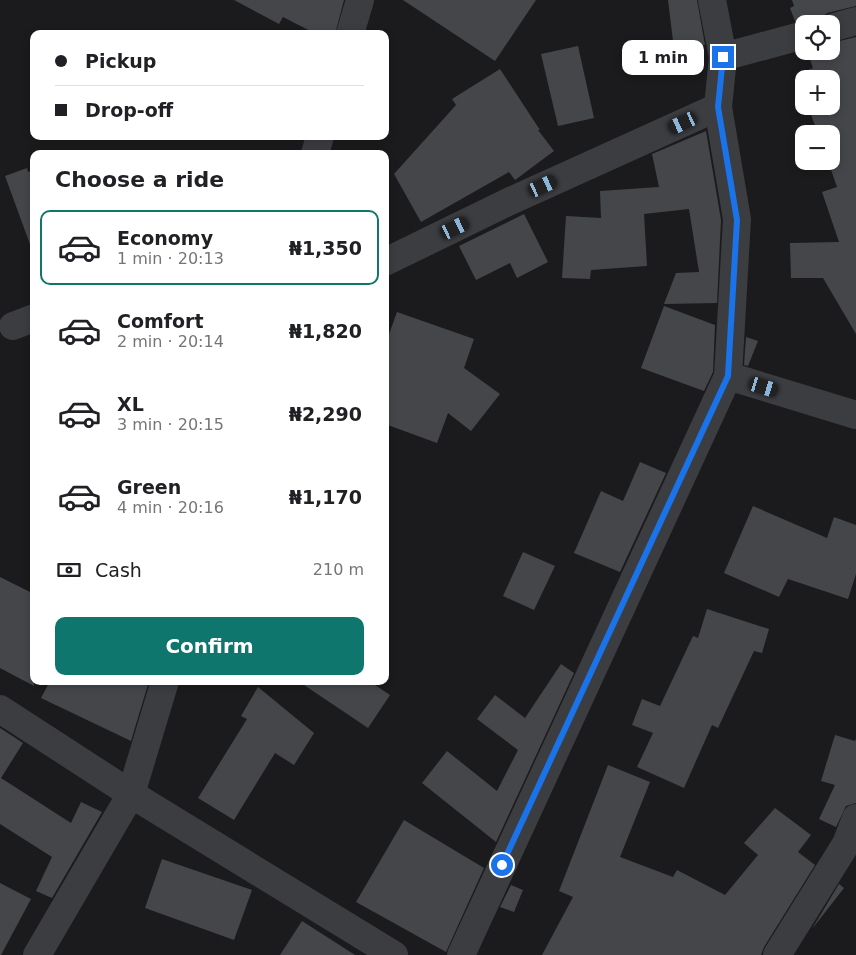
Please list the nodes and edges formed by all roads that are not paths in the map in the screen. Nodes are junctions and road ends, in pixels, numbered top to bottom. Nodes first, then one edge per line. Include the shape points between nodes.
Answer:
1 (360, 0) edge
2 (712, 0) edge
3 (856, 21) edge
4 (840, 25) edge
5 (351, 30) edge
6 (795, 37) edge
7 (723, 57) junction
8 (718, 107) junction
9 (389, 260) edge
10 (728, 376) junction
11 (856, 415) edge
12 (164, 685) edge
13 (0, 710) edge
14 (131, 794) junction
15 (856, 818) edge
16 (37, 955) edge
17 (394, 955) edge
18 (461, 955) edge
19 (777, 955) edge

1 - 5 street
2 - 7 street
3 - 4 street
6 - 7 street
7 - 8 street
8 - 9 street
8 - 10 street via 737,220
10 - 11 street
10 - 18 street
12 - 14 street
13 - 14 street
14 - 16 street
14 - 17 street
15 - 19 street via 846,844

